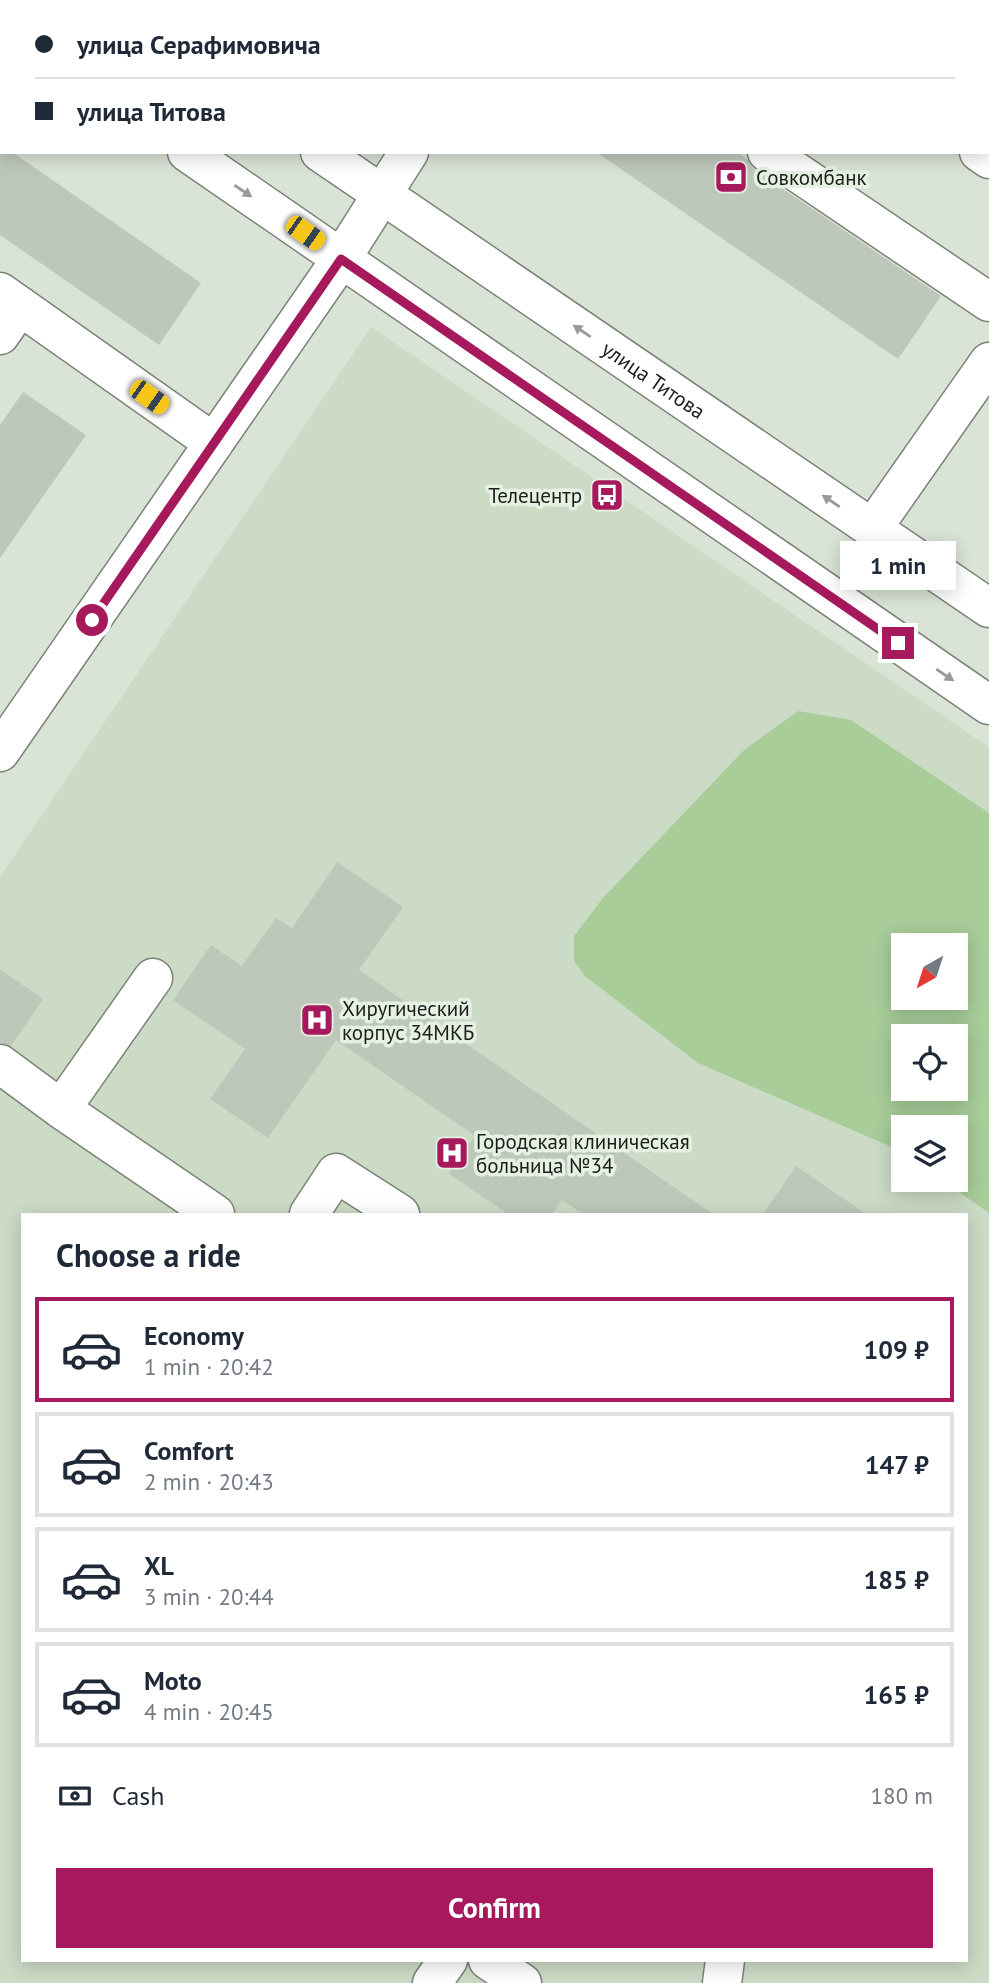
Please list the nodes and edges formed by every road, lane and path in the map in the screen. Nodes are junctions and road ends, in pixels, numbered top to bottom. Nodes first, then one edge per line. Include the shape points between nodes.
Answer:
1 (190, 154) edge
2 (323, 154) edge
3 (408, 154) edge
4 (770, 154) edge
5 (382, 195) junction
6 (341, 259) junction
7 (989, 302) edge
8 (7, 311) edge
9 (989, 362) edge
10 (214, 443) junction
11 (873, 529) junction
12 (989, 608) edge
13 (989, 705) edge
14 (0, 752) edge
15 (153, 978) dead end
16 (0, 1064) edge
17 (61, 1109) junction
18 (214, 1213) edge
19 (310, 1213) edge
20 (398, 1213) edge
21 (447, 1962) edge
22 (491, 1962) edge
23 (725, 1962) edge
24 (432, 1983) edge
25 (522, 1983) edge
26 (722, 1983) edge

1 -> 6 main road
2 - 5 main road, улица Титова
3 - 5 main road
4 - 7 main road
5 - 6 main road
11 -> 5 main road, улица Титова
6 - 10 main road
6 -> 13 main road
8 - 10 main road
9 - 11 main road
10 - 14 main road
11 - 12 main road, улица Титова
15 - 17 main road
16 - 17 main road
17 - 18 main road
19 - 20 main road via 336,1173
21 - 24 main road
22 - 25 main road
23 - 26 main road

